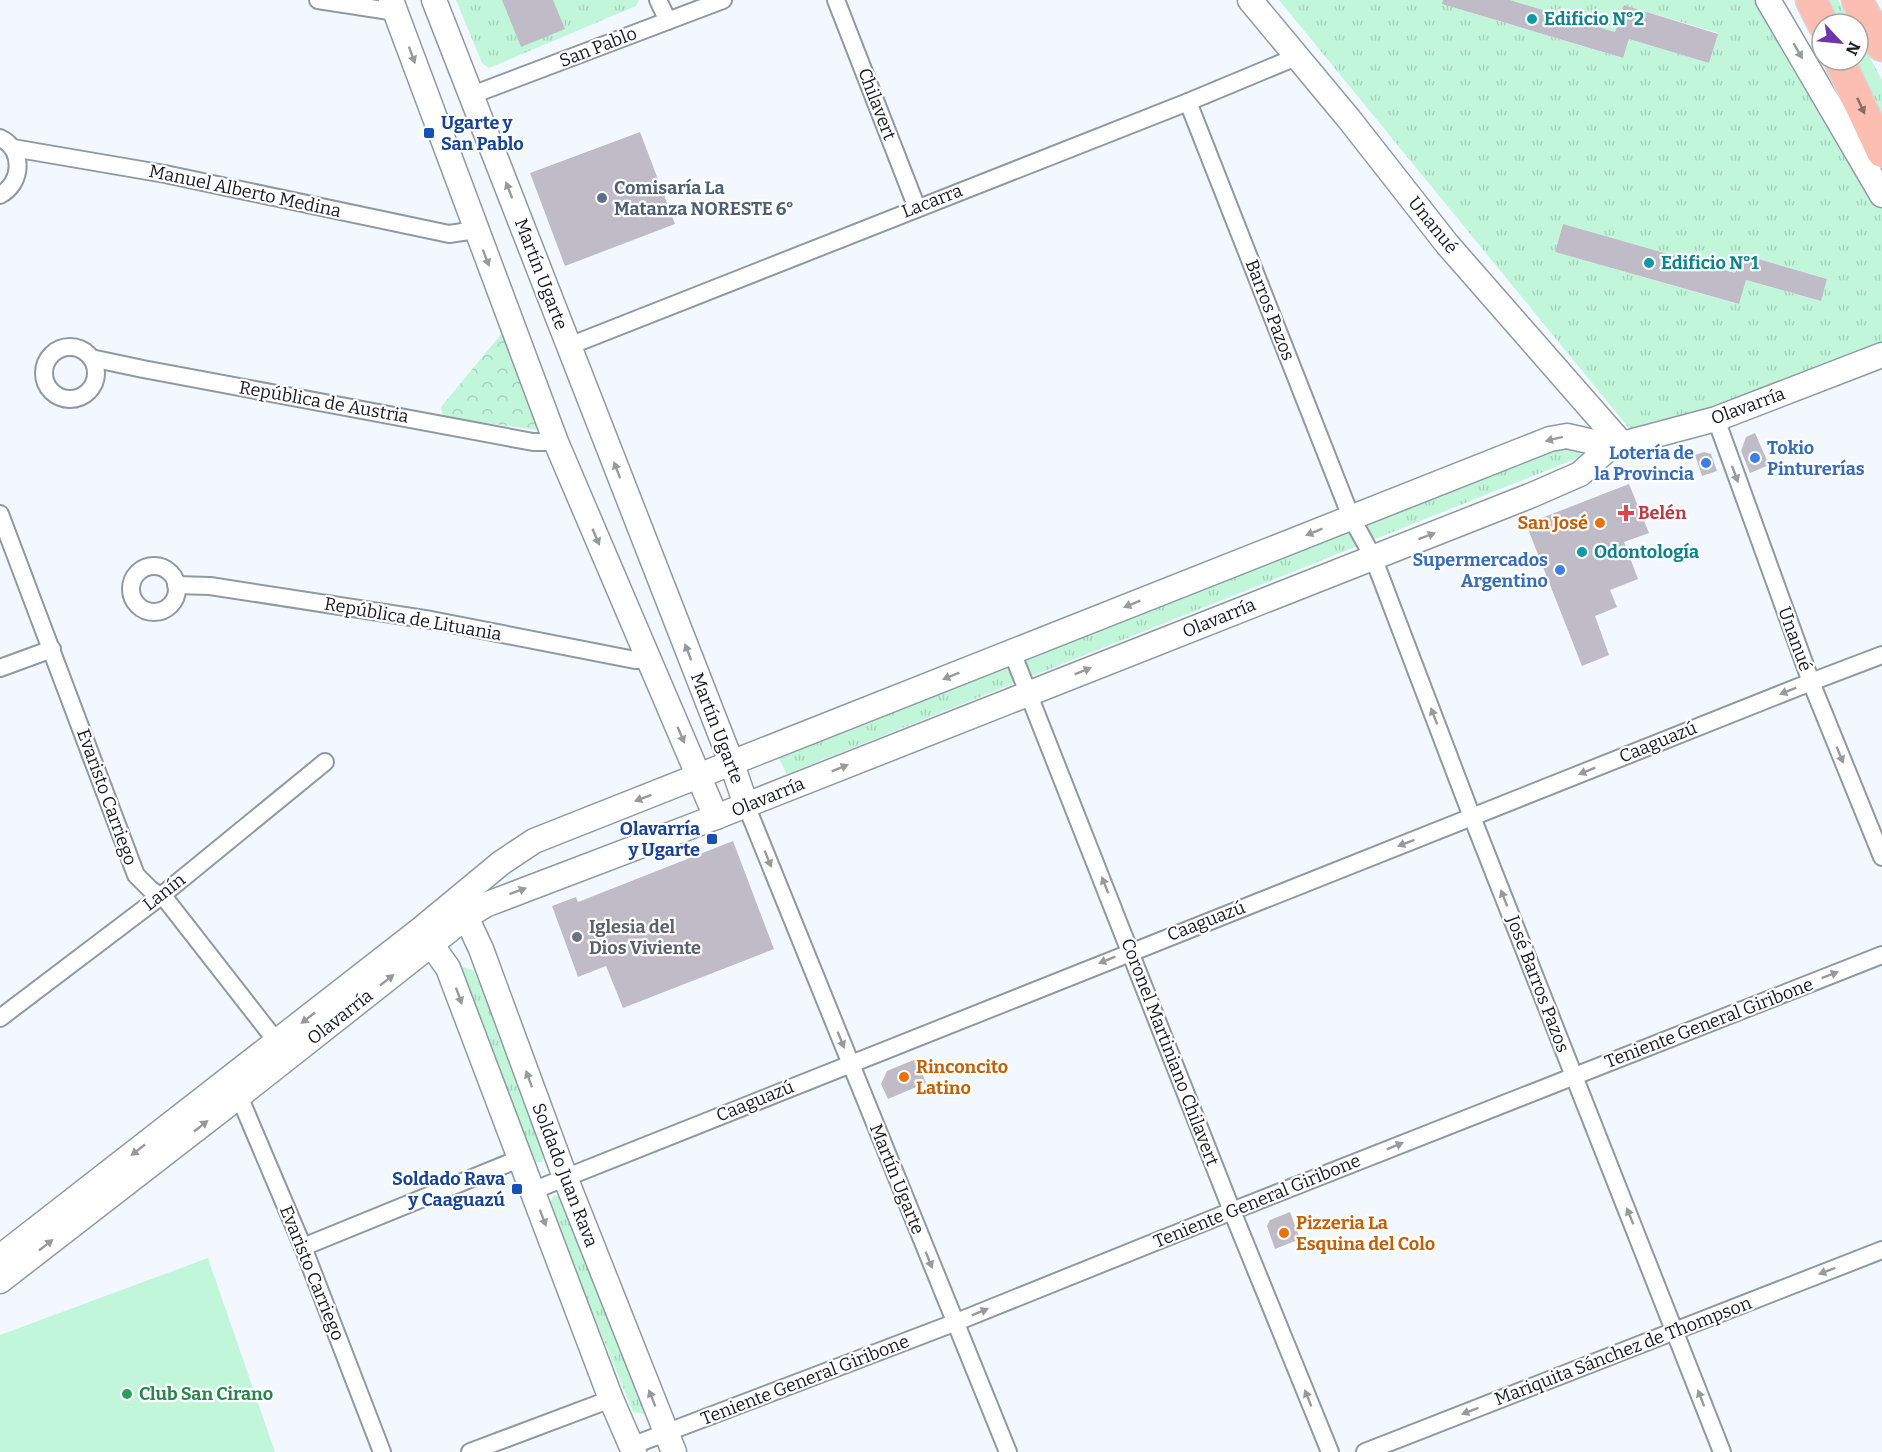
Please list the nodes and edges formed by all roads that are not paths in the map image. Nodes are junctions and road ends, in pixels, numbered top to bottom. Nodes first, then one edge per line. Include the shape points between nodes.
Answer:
1 (318, 0) edge
2 (434, 0) edge
3 (658, 0) edge
4 (723, 0) edge
5 (837, 0) edge
6 (1250, 0) edge
7 (1768, 0) edge
8 (1857, 0) edge
9 (394, 6) edge
10 (668, 21) junction
11 (1882, 46) edge
12 (1296, 57) junction
13 (1845, 72) edge
14 (472, 95) junction
15 (1188, 102) junction
16 (6, 143) edge
17 (1882, 152) edge
18 (0, 195) edge
19 (1882, 195) edge
20 (916, 207) junction
21 (476, 230) junction
22 (569, 346) junction
23 (1882, 355) edge
24 (91, 358) dead end
25 (1716, 419) junction
26 (556, 442) junction
27 (1616, 445) junction
28 (0, 514) edge
29 (1351, 517) junction
30 (1373, 557) junction
31 (176, 585) dead end
32 (52, 650) junction
33 (1012, 652) junction
34 (1882, 655) edge
35 (649, 660) junction
36 (0, 668) edge
37 (1810, 682) junction
38 (1029, 693) junction
39 (325, 762) dead end
40 (732, 764) junction
41 (698, 777) junction
42 (746, 805) junction
43 (716, 817) junction
44 (1472, 817) junction
45 (1882, 856) edge
46 (161, 896) junction
47 (462, 908) junction
48 (426, 937) junction
49 (1131, 951) junction
50 (1882, 955) edge
51 (0, 996) edge
52 (3, 1015) edge
53 (277, 1042) junction
54 (850, 1063) junction
55 (1574, 1076) junction
56 (239, 1096) junction
57 (519, 1159) junction
58 (565, 1177) junction
59 (532, 1191) junction
60 (1232, 1211) junction
61 (303, 1247) junction
62 (1882, 1250) edge
63 (0, 1257) edge
64 (0, 1281) edge
65 (954, 1323) junction
66 (1675, 1331) junction
67 (610, 1399) junction
68 (670, 1443) edge
69 (632, 1449) edge
70 (382, 1452) edge
71 (470, 1452) edge
72 (1008, 1452) edge
73 (1330, 1452) edge
74 (1365, 1452) edge
75 (1722, 1452) edge

1 - 9 street
2 - 14 street, Martín Ugarte
3 - 10 street
4 - 10 street, San Pablo
5 - 20 street, Chilavert
6 - 12 street, Unanué
7 -> 19 street
8 - 11 highway
9 -> 21 street, Martín Ugarte
10 - 14 street, San Pablo
12 - 15 street, Lacarra
12 - 27 street, Unanué
13 -> 17 highway
22 -> 14 street, Martín Ugarte
15 - 20 street, Lacarra
15 - 29 street, Barros Pazos
16 - 18 street, Manuel Alberto Medina via 17,157 18,167 11,186
16 - 21 street, Manuel Alberto Medina via 449,234
20 - 22 street, Lacarra
21 -> 26 street, Martín Ugarte
40 -> 22 street, Martín Ugarte
23 - 25 street, Olavarría
24 - 26 street, República de Austria via 533,442
25 - 27 street, Olavarría
25 -> 37 street, Unanué
26 -> 35 street, Martín Ugarte
27 -> 29 street, Olavarría via 1567,436 1550,439
30 -> 27 street, Olavarría via 1580,474
28 - 32 street, Evaristo Carriego
29 - 30 street, José Barros Pazos
29 -> 33 street, Olavarría
38 -> 30 street, Olavarría
44 -> 30 street, José Barros Pazos
31 - 35 street, República de Lituania via 210,586 431,620
32 - 36 street
32 - 46 street, Evaristo Carriego via 136,875
33 - 38 street, Coronel Martiniano Chilavert
33 -> 40 street, Olavarría
34 - 37 street, Caaguazú
35 -> 41 street, Martín Ugarte
37 -> 44 street, Caaguazú
37 -> 45 street, Unanué
42 -> 38 street, Olavarría
49 -> 38 street, Coronel Martiniano Chilavert
39 - 46 street, Lanín
40 - 41 street, Olavarría
40 - 42 street, Martín Ugarte
41 - 43 street, Martín Ugarte
41 -> 47 street, Olavarría via 534,841 510,856
42 - 43 street, Olavarría
42 -> 54 street, Martín Ugarte
47 -> 43 street, Olavarría
44 -> 49 street, Caaguazú
55 -> 44 street, José Barros Pazos
46 - 52 street, Lanín
46 - 53 street, Evaristo Carriego
47 - 48 street, Olavarría
58 -> 47 street, Soldado Juan Rava via 481,949
48 -> 53 street, Olavarría
56 -> 48 street, Olavarría
48 -> 57 street, Soldado Juan Rava via 448,968
49 -> 54 street, Caaguazú
49 - 60 street, Coronel Martiniano Chilavert
55 -> 50 street, Teniente General Giribone
51 - 52 street
53 -> 63 street, Olavarría
54 - 58 street, Caaguazú
54 -> 65 street, Martín Ugarte
60 -> 55 street, Teniente General Giribone
66 -> 55 street, José Barros Pazos
56 - 61 street, Evaristo Carriego
64 -> 56 street, Olavarría
57 - 59 street, Soldado Juan Rava
57 - 61 street
58 - 59 street, Caaguazú
68 -> 58 street, Soldado Juan Rava
59 -> 67 street, Soldado Juan Rava
65 -> 60 street, Teniente General Giribone
73 -> 60 street, Coronel Martiniano Chilavert
61 - 70 street, Evaristo Carriego
62 -> 66 street, Mariquita Sánchez de Thompson
65 - 68 street, Teniente General Giribone
65 - 72 street, Martín Ugarte
66 -> 74 street, Mariquita Sánchez de Thompson
75 -> 66 street, José Barros Pazos
67 - 69 street, Soldado Juan Rava
67 - 71 street
68 - 69 street, Teniente General Giribone

